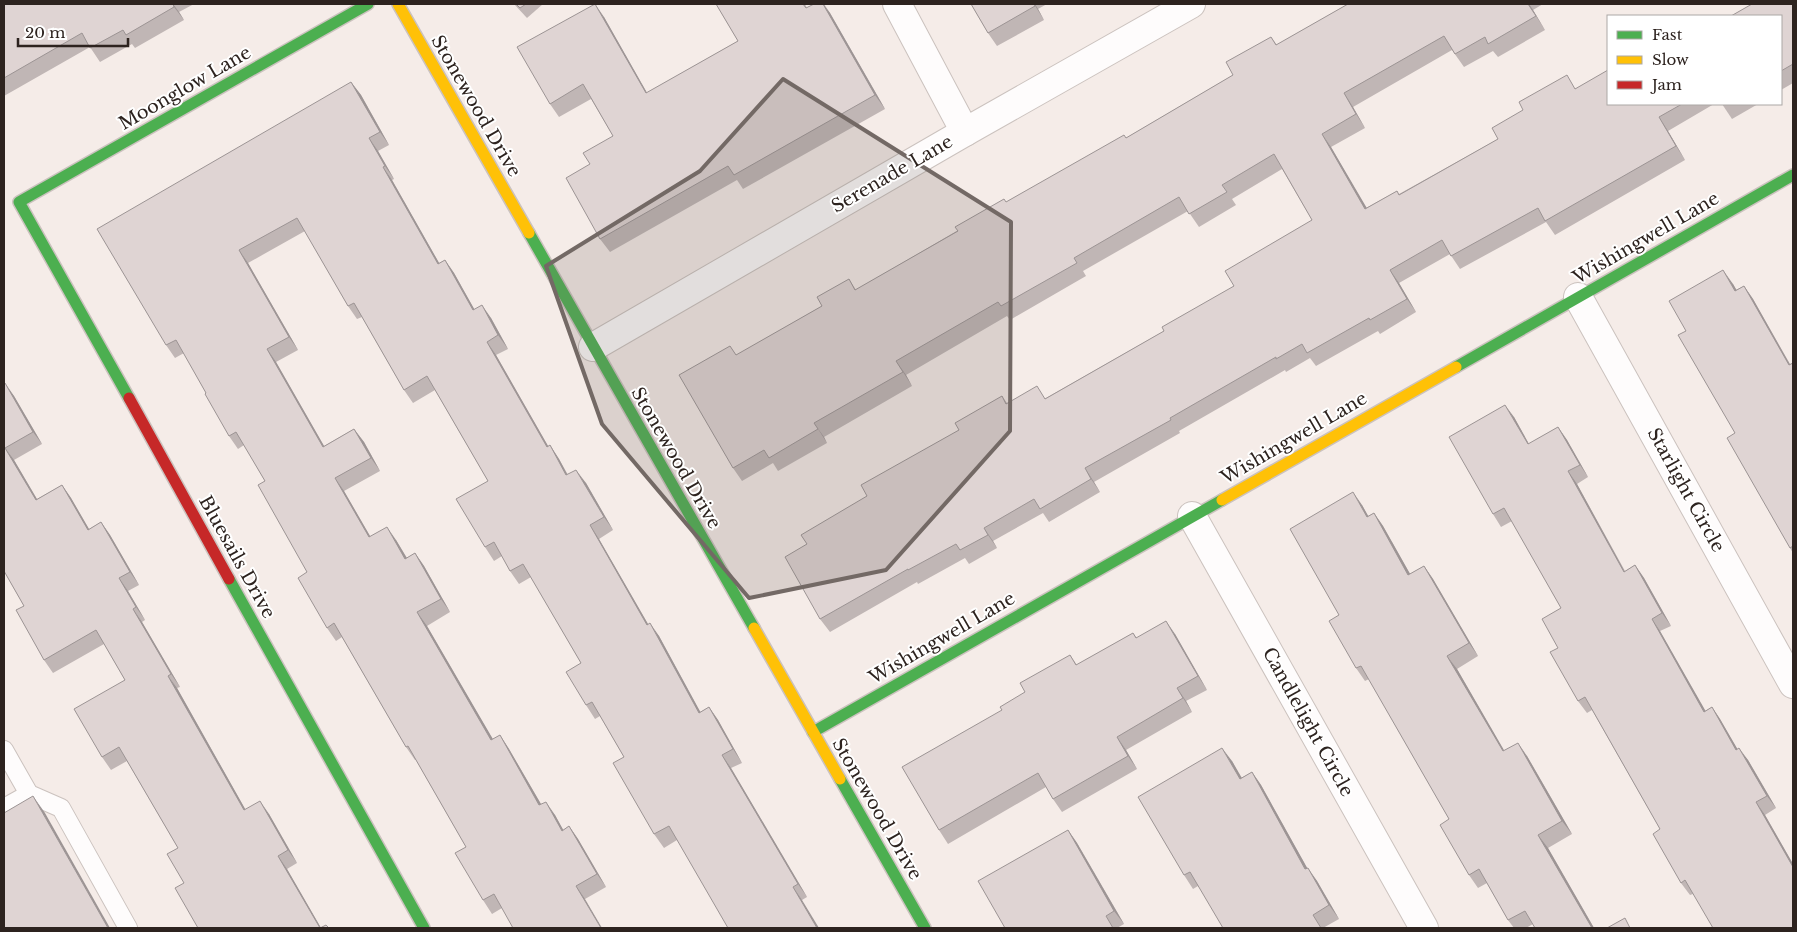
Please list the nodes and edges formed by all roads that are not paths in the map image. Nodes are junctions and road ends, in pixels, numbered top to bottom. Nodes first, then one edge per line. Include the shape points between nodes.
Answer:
1 (368, 4) edge
2 (398, 4) edge
3 (897, 4) edge
4 (1191, 4) edge
5 (965, 132) junction
6 (1793, 174) edge
7 (19, 202) joint
8 (1578, 297) junction
9 (593, 347) junction
10 (1192, 516) junction
11 (1793, 684) edge
12 (813, 732) junction
13 (4, 750) edge
14 (29, 794) junction
15 (4, 808) edge
16 (128, 928) edge
17 (424, 928) edge
18 (925, 928) edge
19 (1424, 928) edge

1 - 7 street, Moonglow Lane
2 - 9 street, Stonewood Drive
3 - 5 street
4 - 5 street, Serenade Lane
5 - 9 street, Serenade Lane
6 - 8 street, Wishingwell Lane
7 - 17 street, Bluesails Drive
8 - 10 street, Wishingwell Lane
8 - 11 street, Starlight Circle
9 - 12 street, Stonewood Drive
10 - 12 street, Wishingwell Lane
10 - 19 street, Candlelight Circle
12 - 18 street, Stonewood Drive
13 - 14 lane
14 - 15 lane
14 - 16 lane via 61,808

